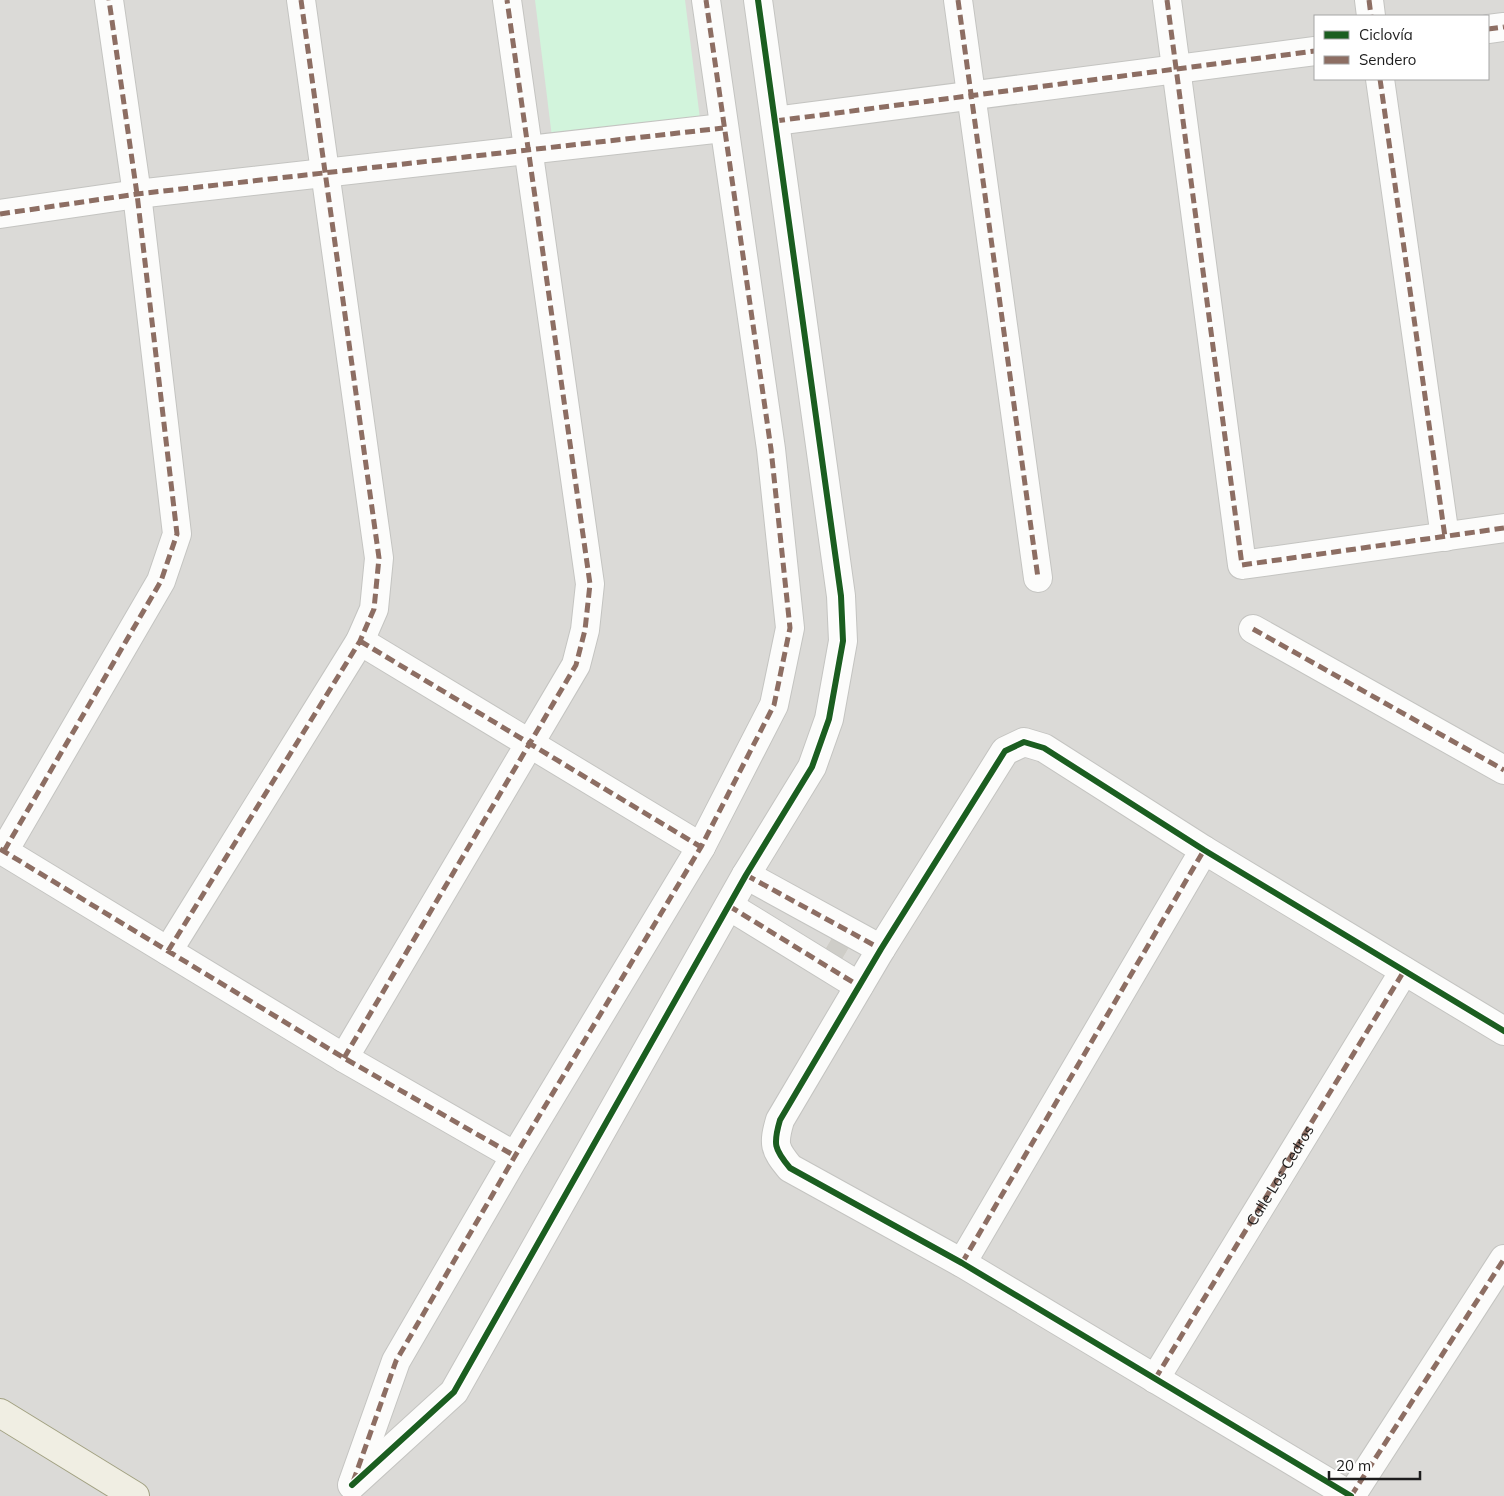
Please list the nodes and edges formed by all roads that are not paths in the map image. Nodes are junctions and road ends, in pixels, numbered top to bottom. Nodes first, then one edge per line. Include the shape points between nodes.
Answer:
1 (109, 0) edge
2 (301, 0) edge
3 (507, 0) edge
4 (706, 0) edge
5 (758, 0) edge
6 (958, 0) edge
7 (1167, 0) edge
8 (1368, 0) edge
9 (1371, 15) edge
10 (1504, 27) edge
11 (1489, 29) edge
12 (1314, 51) edge
13 (1176, 69) junction
14 (1380, 80) edge
15 (972, 96) junction
16 (775, 121) junction
17 (723, 128) junction
18 (528, 150) junction
19 (325, 173) junction
20 (137, 194) junction
21 (0, 214) edge
22 (1504, 528) edge
23 (1444, 537) junction
24 (1038, 578) dead end
25 (1252, 628) dead end
26 (360, 641) junction
27 (528, 742) junction
28 (1504, 770) edge
29 (701, 847) junction
30 (2, 850) edge
31 (1204, 850) junction
32 (746, 875) junction
33 (729, 906) junction
34 (881, 949) junction
35 (168, 951) junction
36 (1404, 970) junction
37 (860, 986) junction
38 (1504, 1031) edge
39 (344, 1058) junction
40 (515, 1156) junction
41 (1504, 1258) edge
42 (962, 1263) junction
43 (1154, 1379) junction
44 (0, 1413) edge
45 (349, 1490) edge
46 (134, 1496) edge
47 (1351, 1496) edge

1 - 20 street
2 - 19 street
3 - 18 street
4 - 17 street
5 - 16 street
6 - 15 street
7 - 13 street
8 - 9 street
10 - 11 street
12 - 13 street
13 - 15 street
13 - 23 street via 1242,565
14 - 23 street
15 - 16 street
15 - 24 street
16 - 32 street via 841,596 843,641 829,719 812,767
17 - 18 street
17 - 29 street via 771,449 790,628 774,704
18 - 19 street
18 - 27 street via 590,584 576,665
19 - 20 street
19 - 26 street via 379,558 374,609
20 - 21 street
20 - 30 street via 177,534 161,581
22 - 23 street
25 - 28 street
26 - 27 street
26 - 35 street
27 - 29 street
27 - 39 street
29 - 40 street
30 - 35 street
31 - 34 street via 1044,748 1024,742 1005,751
31 - 36 street
31 - 42 street
32 - 33 street
32 - 34 street
33 - 37 street
33 - 45 street via 454,1392
34 - 37 street
35 - 39 street
36 - 38 street
36 - 43 street, Calle Los Cedros
37 - 42 street via 780,1120 774,1140 778,1154 790,1168
39 - 40 street
40 - 45 street via 396,1361
41 - 47 street
42 - 43 street
43 - 47 street
44 - 46 main road

